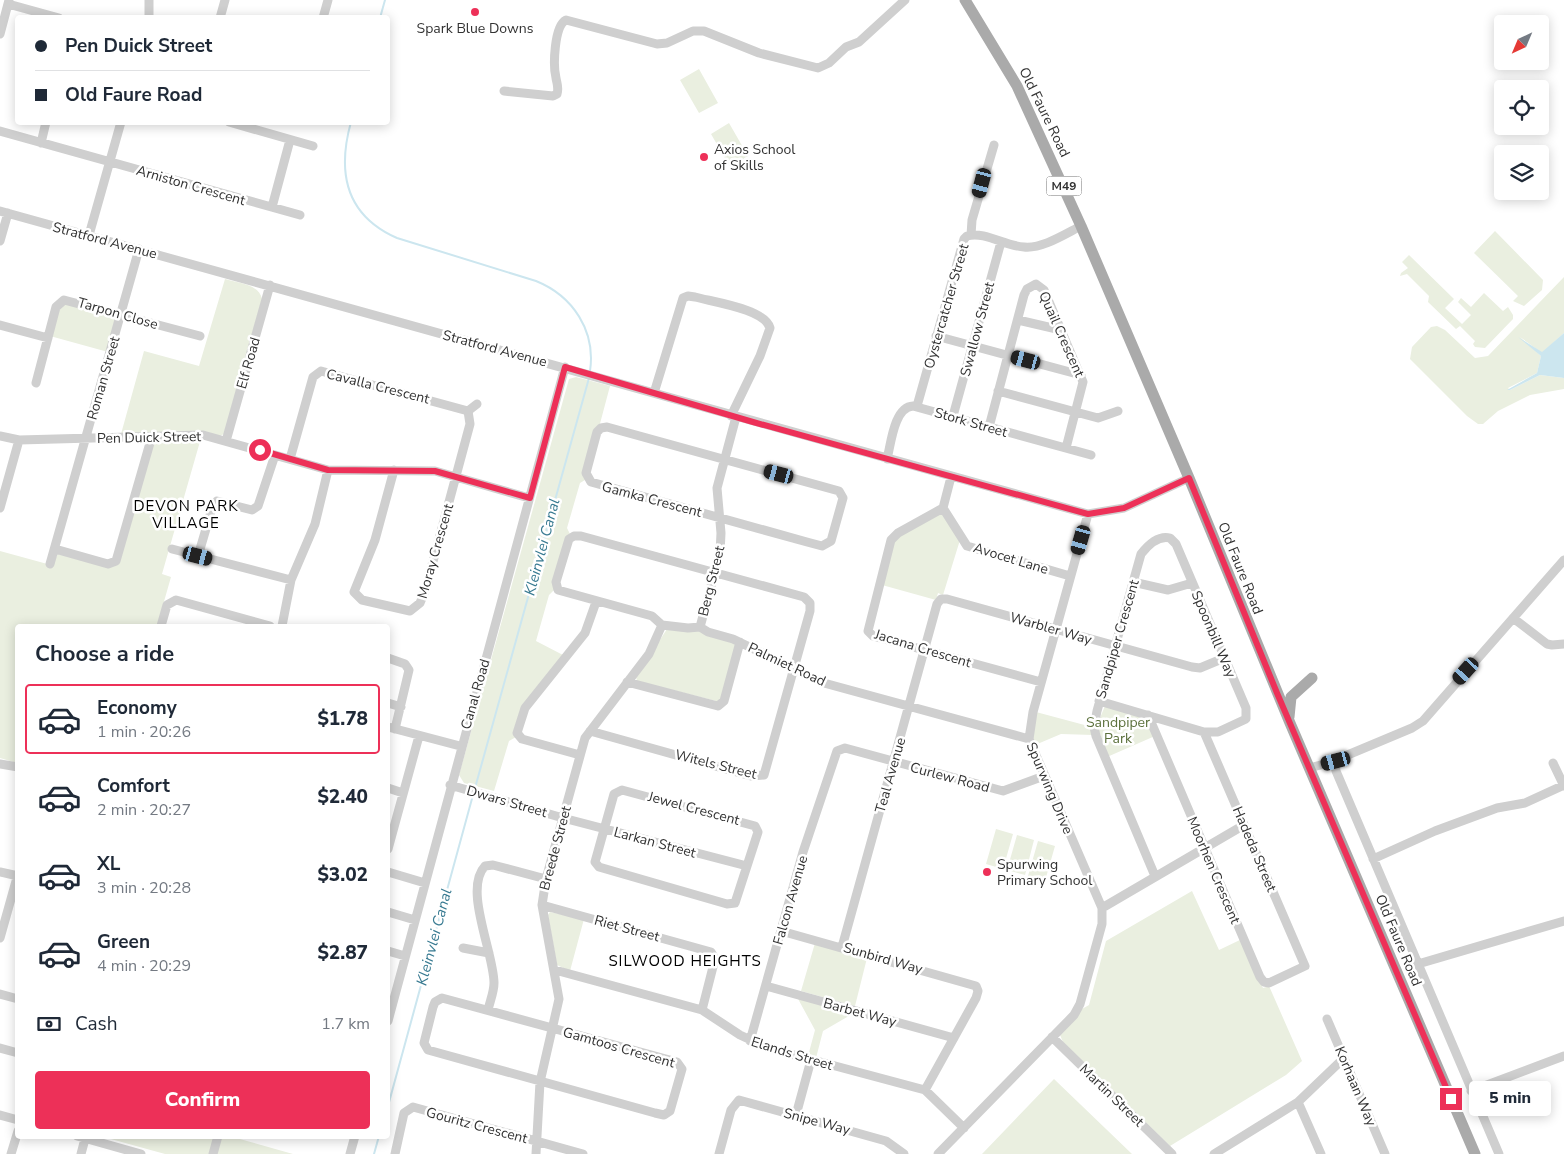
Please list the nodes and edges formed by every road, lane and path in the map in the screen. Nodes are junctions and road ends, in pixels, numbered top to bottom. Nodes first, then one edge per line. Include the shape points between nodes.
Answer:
1 (149, 0) edge
2 (225, 0) edge
3 (328, 0) edge
4 (905, 0) edge
5 (965, 0) edge
6 (9, 2) edge
7 (50, 15) edge
8 (149, 15) edge
9 (221, 15) edge
10 (324, 15) edge
11 (0, 34) edge
12 (504, 90) dead end
13 (45, 125) edge
14 (119, 125) edge
15 (239, 125) edge
16 (0, 132) edge
17 (290, 140) junction
18 (41, 143) junction
19 (994, 145) dead end
20 (313, 146) dead end
21 (110, 162) junction
22 (272, 207) junction
23 (4, 212) edge
24 (300, 215) dead end
25 (1082, 226) junction
26 (89, 235) junction
27 (971, 235) junction
28 (0, 241) edge
29 (1001, 242) junction
30 (139, 249) junction
31 (270, 285) junction
32 (121, 314) junction
33 (1018, 320) junction
34 (0, 325) edge
35 (1061, 330) junction
36 (200, 336) dead end
37 (936, 336) junction
38 (48, 338) junction
39 (973, 347) junction
40 (1008, 356) junction
41 (565, 367) junction
42 (1081, 375) junction
43 (36, 383) dead end
44 (998, 391) junction
45 (654, 393) junction
46 (477, 404) dead end
47 (917, 406) junction
48 (468, 411) junction
49 (1118, 411) dead end
50 (1076, 414) junction
51 (734, 416) junction
52 (953, 416) junction
53 (989, 427) junction
54 (0, 436) edge
55 (152, 436) junction
56 (86, 438) junction
57 (19, 440) junction
58 (226, 441) junction
59 (1066, 448) junction
60 (275, 455) junction
61 (1092, 455) dead end
62 (723, 459) junction
63 (887, 459) junction
64 (290, 460) junction
65 (328, 470) junction
66 (394, 470) junction
67 (456, 476) junction
68 (951, 477) junction
69 (1189, 478) junction
70 (530, 498) junction
71 (0, 508) edge
72 (943, 508) junction
73 (1088, 514) junction
74 (719, 517) junction
75 (1176, 544) joint
76 (55, 549) junction
77 (172, 549) dead end
78 (198, 556) junction
79 (1564, 560) edge
80 (50, 564) dead end
81 (715, 574) junction
82 (1070, 576) junction
83 (291, 580) junction
84 (1133, 582) junction
85 (1192, 583) junction
86 (596, 602) junction
87 (938, 604) joint
88 (1513, 618) junction
89 (162, 624) edge
90 (263, 624) edge
91 (282, 624) edge
92 (662, 625) junction
93 (700, 627) junction
94 (1056, 629) junction
95 (740, 642) junction
96 (1564, 644) edge
97 (1115, 646) junction
98 (924, 650) junction
99 (1224, 658) junction
100 (390, 659) edge
101 (795, 669) junction
102 (1312, 678) dead end
103 (627, 682) junction
104 (1041, 682) junction
105 (1099, 701) junction
106 (390, 704) edge
107 (401, 707) junction
108 (909, 707) junction
109 (1148, 715) junction
110 (1290, 723) junction
111 (391, 728) edge
112 (590, 731) junction
113 (1204, 732) junction
114 (419, 736) junction
115 (1029, 739) junction
116 (460, 746) junction
117 (580, 755) junction
118 (833, 760) joint
119 (1336, 761) junction
120 (893, 762) junction
121 (1553, 763) dead end
122 (0, 764) edge
123 (15, 766) edge
124 (1309, 768) junction
125 (1044, 776) junction
126 (1564, 785) edge
127 (453, 786) junction
128 (390, 789) edge
129 (403, 793) junction
130 (563, 818) junction
131 (1244, 825) junction
132 (604, 828) junction
133 (390, 842) edge
134 (1205, 848) junction
135 (1373, 859) junction
136 (747, 866) junction
137 (0, 872) edge
138 (390, 873) edge
139 (15, 876) edge
140 (1155, 876) junction
141 (546, 879) junction
142 (15, 883) edge
143 (425, 883) junction
144 (542, 905) junction
145 (1102, 908) junction
146 (390, 913) edge
147 (415, 920) junction
148 (1564, 921) edge
149 (781, 930) junction
150 (0, 938) edge
151 (842, 947) junction
152 (463, 948) dead end
153 (390, 952) edge
154 (489, 953) junction
155 (405, 956) junction
156 (1418, 964) junction
157 (1305, 966) joint
158 (555, 970) junction
159 (766, 986) junction
160 (0, 994) edge
161 (15, 998) edge
162 (488, 1010) junction
163 (702, 1010) junction
164 (390, 1013) edge
165 (1327, 1019) dead end
166 (553, 1028) junction
167 (1052, 1037) junction
168 (954, 1038) junction
169 (750, 1041) junction
170 (0, 1048) edge
171 (15, 1052) edge
172 (1564, 1056) edge
173 (1344, 1058) junction
174 (811, 1060) junction
175 (540, 1082) junction
176 (925, 1090) junction
177 (1471, 1091) junction
178 (1298, 1102) junction
179 (0, 1115) edge
180 (796, 1115) junction
181 (15, 1119) edge
182 (964, 1128) junction
183 (16, 1139) edge
184 (81, 1139) edge
185 (88, 1139) edge
186 (217, 1139) edge
187 (354, 1139) edge
188 (536, 1141) junction
189 (722, 1153) edge
190 (11, 1154) edge
191 (80, 1154) edge
192 (141, 1154) edge
193 (213, 1154) edge
194 (350, 1154) edge
195 (395, 1154) edge
196 (536, 1154) edge
197 (583, 1154) edge
198 (904, 1154) edge
199 (938, 1154) edge
200 (1172, 1154) edge
201 (1214, 1154) edge
202 (1321, 1154) edge
203 (1385, 1154) edge
204 (1475, 1154) edge
205 (1499, 1154) edge

1 - 8 street
2 - 9 street
3 - 10 street
4 - 12 street via 859,42 846,47 818,68 759,53 704,31 693,31 668,43 657,44 566,20 560,24 558,33 557,94
5 - 25 main road, Old Faure Road / M49 via 1017,86
6 - 7 street
6 - 11 street
13 - 18 street
14 - 21 street
15 - 17 street
16 - 18 street, Arniston Crescent
17 - 20 street
17 - 22 street
18 - 21 street, Arniston Crescent
19 - 27 street via 972,220
21 - 22 street, Arniston Crescent
21 - 26 street
22 - 24 street, Arniston Crescent
23 - 26 street, Stratford Avenue
23 - 28 street
25 - 29 street, Oystercatcher Street via 1031,247
25 - 69 main road, Old Faure Road / M49
26 - 30 street, Stratford Avenue
27 - 29 street, Oystercatcher Street
27 - 37 street, Oystercatcher Street via 962,243
29 - 39 street, Swallow Street
30 - 31 street, Stratford Avenue
30 - 32 street, Roman Street
31 - 41 street, Stratford Avenue
31 - 58 street, Elf Road
32 - 36 street, Tarpon Close
32 - 38 street, Tarpon Close via 64,300 56,307
32 - 56 street, Roman Street
33 - 35 street
33 - 35 street, Quail Crescent via 1027,289 1036,284 1044,290
33 - 40 street, Quail Crescent
34 - 38 street
35 - 42 street, Quail Crescent
37 - 39 street
37 - 47 street, Oystercatcher Street
38 - 43 street, Tarpon Close
39 - 40 street
39 - 52 street, Swallow Street
40 - 42 street
40 - 44 street, Quail Crescent
41 - 45 street, Stratford Avenue
41 - 70 street, Canal Road
42 - 50 street, Quail Crescent via 1083,386
44 - 50 street
44 - 53 street, Quail Crescent
45 - 51 street, Stratford Avenue
45 - 51 street, Berg Street via 683,298 688,296 745,310 762,317 770,328
46 - 48 street
47 - 52 street, Stork Street
47 - 63 street, Stork Street via 908,406 900,412
48 - 64 street, Cavalla Crescent via 321,371 313,377
48 - 67 street via 470,424
49 - 50 street via 1098,418
50 - 59 street, Quail Crescent
51 - 62 street, Berg Street
51 - 63 street, Stratford Avenue
52 - 53 street, Stork Street
53 - 59 street, Stork Street
54 - 57 street, Pen Duick Street
55 - 56 street, Pen Duick Street
55 - 58 street, Pen Duick Street via 194,434
55 - 76 street via 116,561 108,564
56 - 57 street, Pen Duick Street
56 - 76 street, Roman Street
57 - 71 street
58 - 60 street, Pen Duick Street
59 - 61 street, Stork Street
60 - 64 street, Pen Duick Street
60 - 78 street via 258,506 248,509 217,501 213,505
62 - 74 street, Berg Street via 717,488
62 - 74 street via 835,490 843,498 831,541 822,546
62 - 74 street, Gamka Crescent via 604,427 597,432 586,473 591,482
63 - 68 street, Stratford Avenue
64 - 65 street, Pen Duick Street
65 - 66 street, Pen Duick Street
65 - 83 street via 315,524
66 - 67 street, Pen Duick Street via 435,471
66 - 67 street, Moray Crescent via 374,540 354,592 362,600 406,612 420,603
67 - 70 street, Pen Duick Street
68 - 72 street
68 - 73 street, Stratford Avenue
69 - 73 street, Stratford Avenue via 1124,508
69 - 110 main road, Old Faure Road / M49
70 - 116 street, Canal Road
72 - 82 street, Avocet Lane via 970,548
72 - 98 street, Jacana Crescent via 893,538 868,625 873,636
73 - 82 street, Spurwing Drive
74 - 81 street, Berg Street via 721,543
75 - 84 street, Sandpiper Crescent via 1166,537 1150,543 1141,554
75 - 85 street, Spoonbill Way
76 - 80 street, Roman Street
77 - 78 street
78 - 83 street
79 - 88 street
81 - 86 street, Palmiet Road via 574,536 568,541 556,587 562,592
81 - 93 street, Berg Street
81 - 101 street via 808,600 811,606
82 - 94 street, Spurwing Drive
83 - 91 street
84 - 85 street via 1168,590
84 - 97 street, Sandpiper Crescent
85 - 99 street, Spoonbill Way
86 - 92 street, Palmiet Road via 652,616
86 - 117 street via 585,632 525,708 517,733 522,739
87 - 94 street, Warbler Way via 945,598
87 - 98 street, Teal Avenue
88 - 96 street via 1547,644
88 - 119 street via 1422,720 1412,728
89 - 90 street via 167,605 176,600
92 - 93 street, Palmiet Road
92 - 103 street, Breede Street via 649,654
93 - 95 street, Palmiet Road
94 - 97 street, Warbler Way
94 - 104 street, Spurwing Drive
95 - 101 street, Palmiet Road
95 - 103 street via 724,701 718,706
97 - 99 street, Warbler Way via 1196,668
97 - 105 street, Sandpiper Crescent
98 - 104 street, Jacana Crescent
98 - 108 street, Teal Avenue
99 - 113 street, Spoonbill Way via 1248,713 1242,722 1218,732
100 - 107 street via 405,664 409,670
101 - 108 street, Palmiet Road via 824,683
101 - 112 street, Witels Street via 766,771 761,776
102 - 110 main road via 1291,697
103 - 112 street, Breede Street
104 - 115 street, Spurwing Drive
105 - 109 street
105 - 140 street, Sandpiper Crescent via 1094,721 1096,736
106 - 107 street
107 - 111 street
108 - 115 street, Palmiet Road
108 - 120 street, Teal Avenue
109 - 113 street
109 - 134 street, Moorhen Crescent
110 - 124 main road, Old Faure Road / M49
111 - 114 street
112 - 117 street, Breede Street
113 - 131 street, Hadeda Street
114 - 116 street
114 - 129 street
115 - 125 street, Spurwing Drive
116 - 127 street, Canal Road
117 - 130 street, Breede Street
118 - 120 street, Curlew Road via 837,751 845,748
118 - 149 street, Falcon Avenue
119 - 124 street
119 - 135 street via 1336,771
120 - 125 street, Curlew Road via 1003,791
120 - 151 street, Teal Avenue
121 - 126 street
122 - 123 street
124 - 204 main road, Old Faure Road / M49
125 - 145 street, Spurwing Drive
126 - 135 street via 1525,803 1497,808 1435,831
127 - 130 street, Dwars Street
127 - 143 street, Canal Road
128 - 129 street
129 - 133 street
130 - 132 street, Larkan Street
130 - 141 street, Breede Street
131 - 134 street
131 - 157 street, Hadeda Street
132 - 136 street, Larkan Street
132 - 136 street, Jewel Crescent via 595,862 599,867 727,904 737,901
132 - 136 street, Jewel Crescent via 614,794 620,790 704,811 757,828
134 - 140 street
134 - 157 street, Moorhen Crescent via 1262,979 1269,983
135 - 156 street
137 - 139 street
138 - 143 street
140 - 145 street
141 - 144 street, Breede Street
141 - 154 street via 493,865 483,867 476,890
142 - 150 street
143 - 147 street, Canal Road
144 - 158 street, Breede Street
144 - 163 street, Riet Street via 711,952 715,959
145 - 167 street, Spurwing Drive via 1102,924 1080,1004 1074,1015
146 - 147 street
147 - 155 street, Canal Road
148 - 156 street
149 - 151 street, Sunbird Way
149 - 159 street, Falcon Avenue
151 - 168 street, Sunbird Way via 973,984 977,994
152 - 154 street
153 - 155 street
154 - 162 street via 494,984
155 - 164 street, Canal Road
156 - 177 street
158 - 163 street, Elands Street
158 - 166 street, Breede Street via 559,998
159 - 168 street, Barbet Way
159 - 169 street, Falcon Avenue
160 - 161 street
162 - 166 street
162 - 175 street via 438,999 431,1015 425,1048
163 - 169 street, Elands Street
165 - 173 street, Korhaan Way
166 - 175 street, Breede Street
166 - 175 street, Gamtoos Crescent via 673,1060 682,1067 681,1076 670,1110 662,1115
167 - 182 street, Spurwing Drive
167 - 200 street, Martin Street
168 - 176 street
169 - 174 street, Elands Street
170 - 171 street
172 - 177 street
173 - 178 street
173 - 203 street, Korhaan Way
174 - 176 street, Elands Street
174 - 180 street
175 - 188 street, Breede Street
176 - 182 street, Elands Street
177 - 205 street
178 - 201 street
178 - 202 street
179 - 181 street
180 - 189 street, Snipe Way via 739,1100 731,1110
180 - 198 street, Snipe Way via 886,1140
182 - 199 street, Spurwing Drive
183 - 190 street
184 - 191 street
185 - 192 street
186 - 193 street
187 - 194 street
188 - 195 street, Gouritz Crescent via 413,1107 404,1113
188 - 196 street, Breede Street
188 - 197 street, Gouritz Crescent

